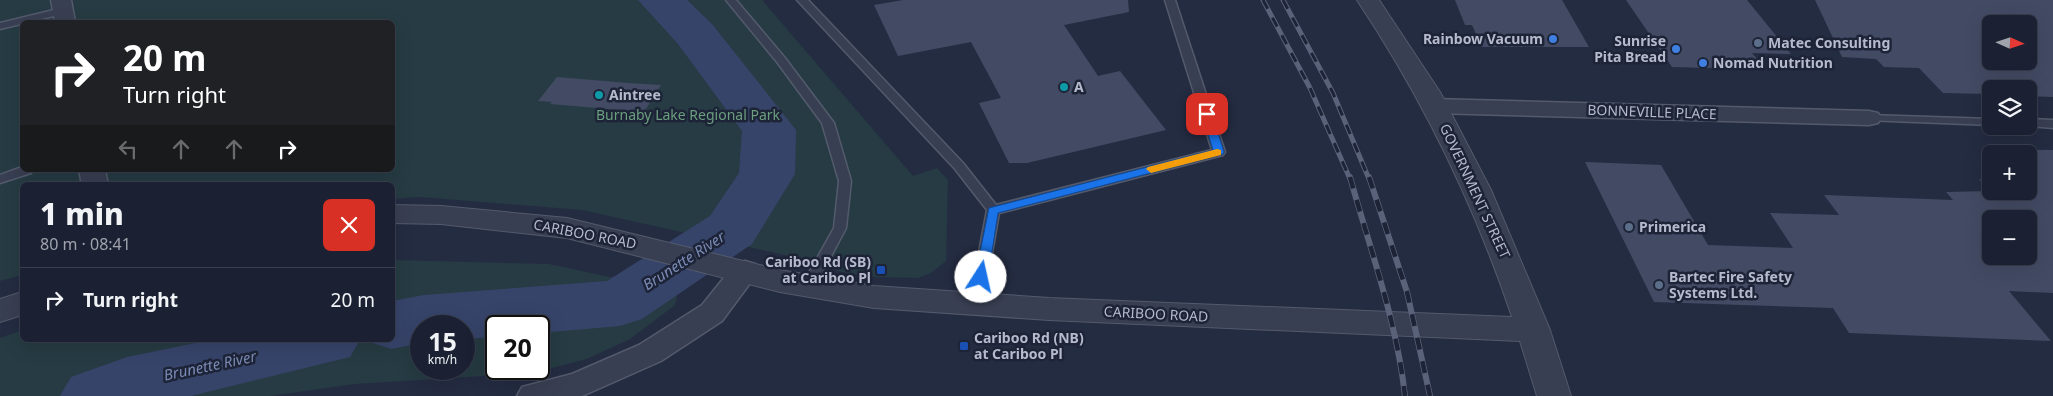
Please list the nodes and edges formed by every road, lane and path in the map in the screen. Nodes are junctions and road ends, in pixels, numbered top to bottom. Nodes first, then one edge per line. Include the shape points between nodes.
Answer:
1 (731, 0) edge
2 (802, 0) edge
3 (1170, 0) edge
4 (1368, 0) edge
5 (63, 11) edge
6 (25, 20) edge
7 (20, 21) edge
8 (0, 26) edge
9 (1434, 106) junction
10 (1869, 118) joint
11 (1982, 122) edge
12 (2037, 123) edge
13 (2053, 124) edge
14 (21, 172) edge
15 (0, 179) edge
16 (993, 210) junction
17 (395, 214) edge
18 (745, 271) junction
19 (803, 278) junction
20 (20, 304) edge
21 (976, 305) junction
22 (0, 311) edge
23 (1534, 330) junction
24 (533, 396) edge
25 (1554, 396) edge

1 - 19 lane via 828,123 845,181 840,228
2 - 16 lane via 959,166
3 - 16 lane via 1219,152
4 - 9 street, GOVERNMENT STREET
5 - 6 lane
7 - 8 lane
9 - 10 street, BONNEVILLE PLACE
9 - 23 street, GOVERNMENT STREET via 1495,230
10 - 11 lane
12 - 13 lane
14 - 15 lane
16 - 21 lane
17 - 18 street, CARIBOO ROAD via 505,220 567,228
18 - 19 street, CARIBOO ROAD
18 - 24 street via 712,313 650,353 578,385
19 - 21 street, CARIBOO ROAD via 874,297
20 - 22 street
21 - 23 street, CARIBOO ROAD
23 - 25 street, GOVERNMENT STREET

